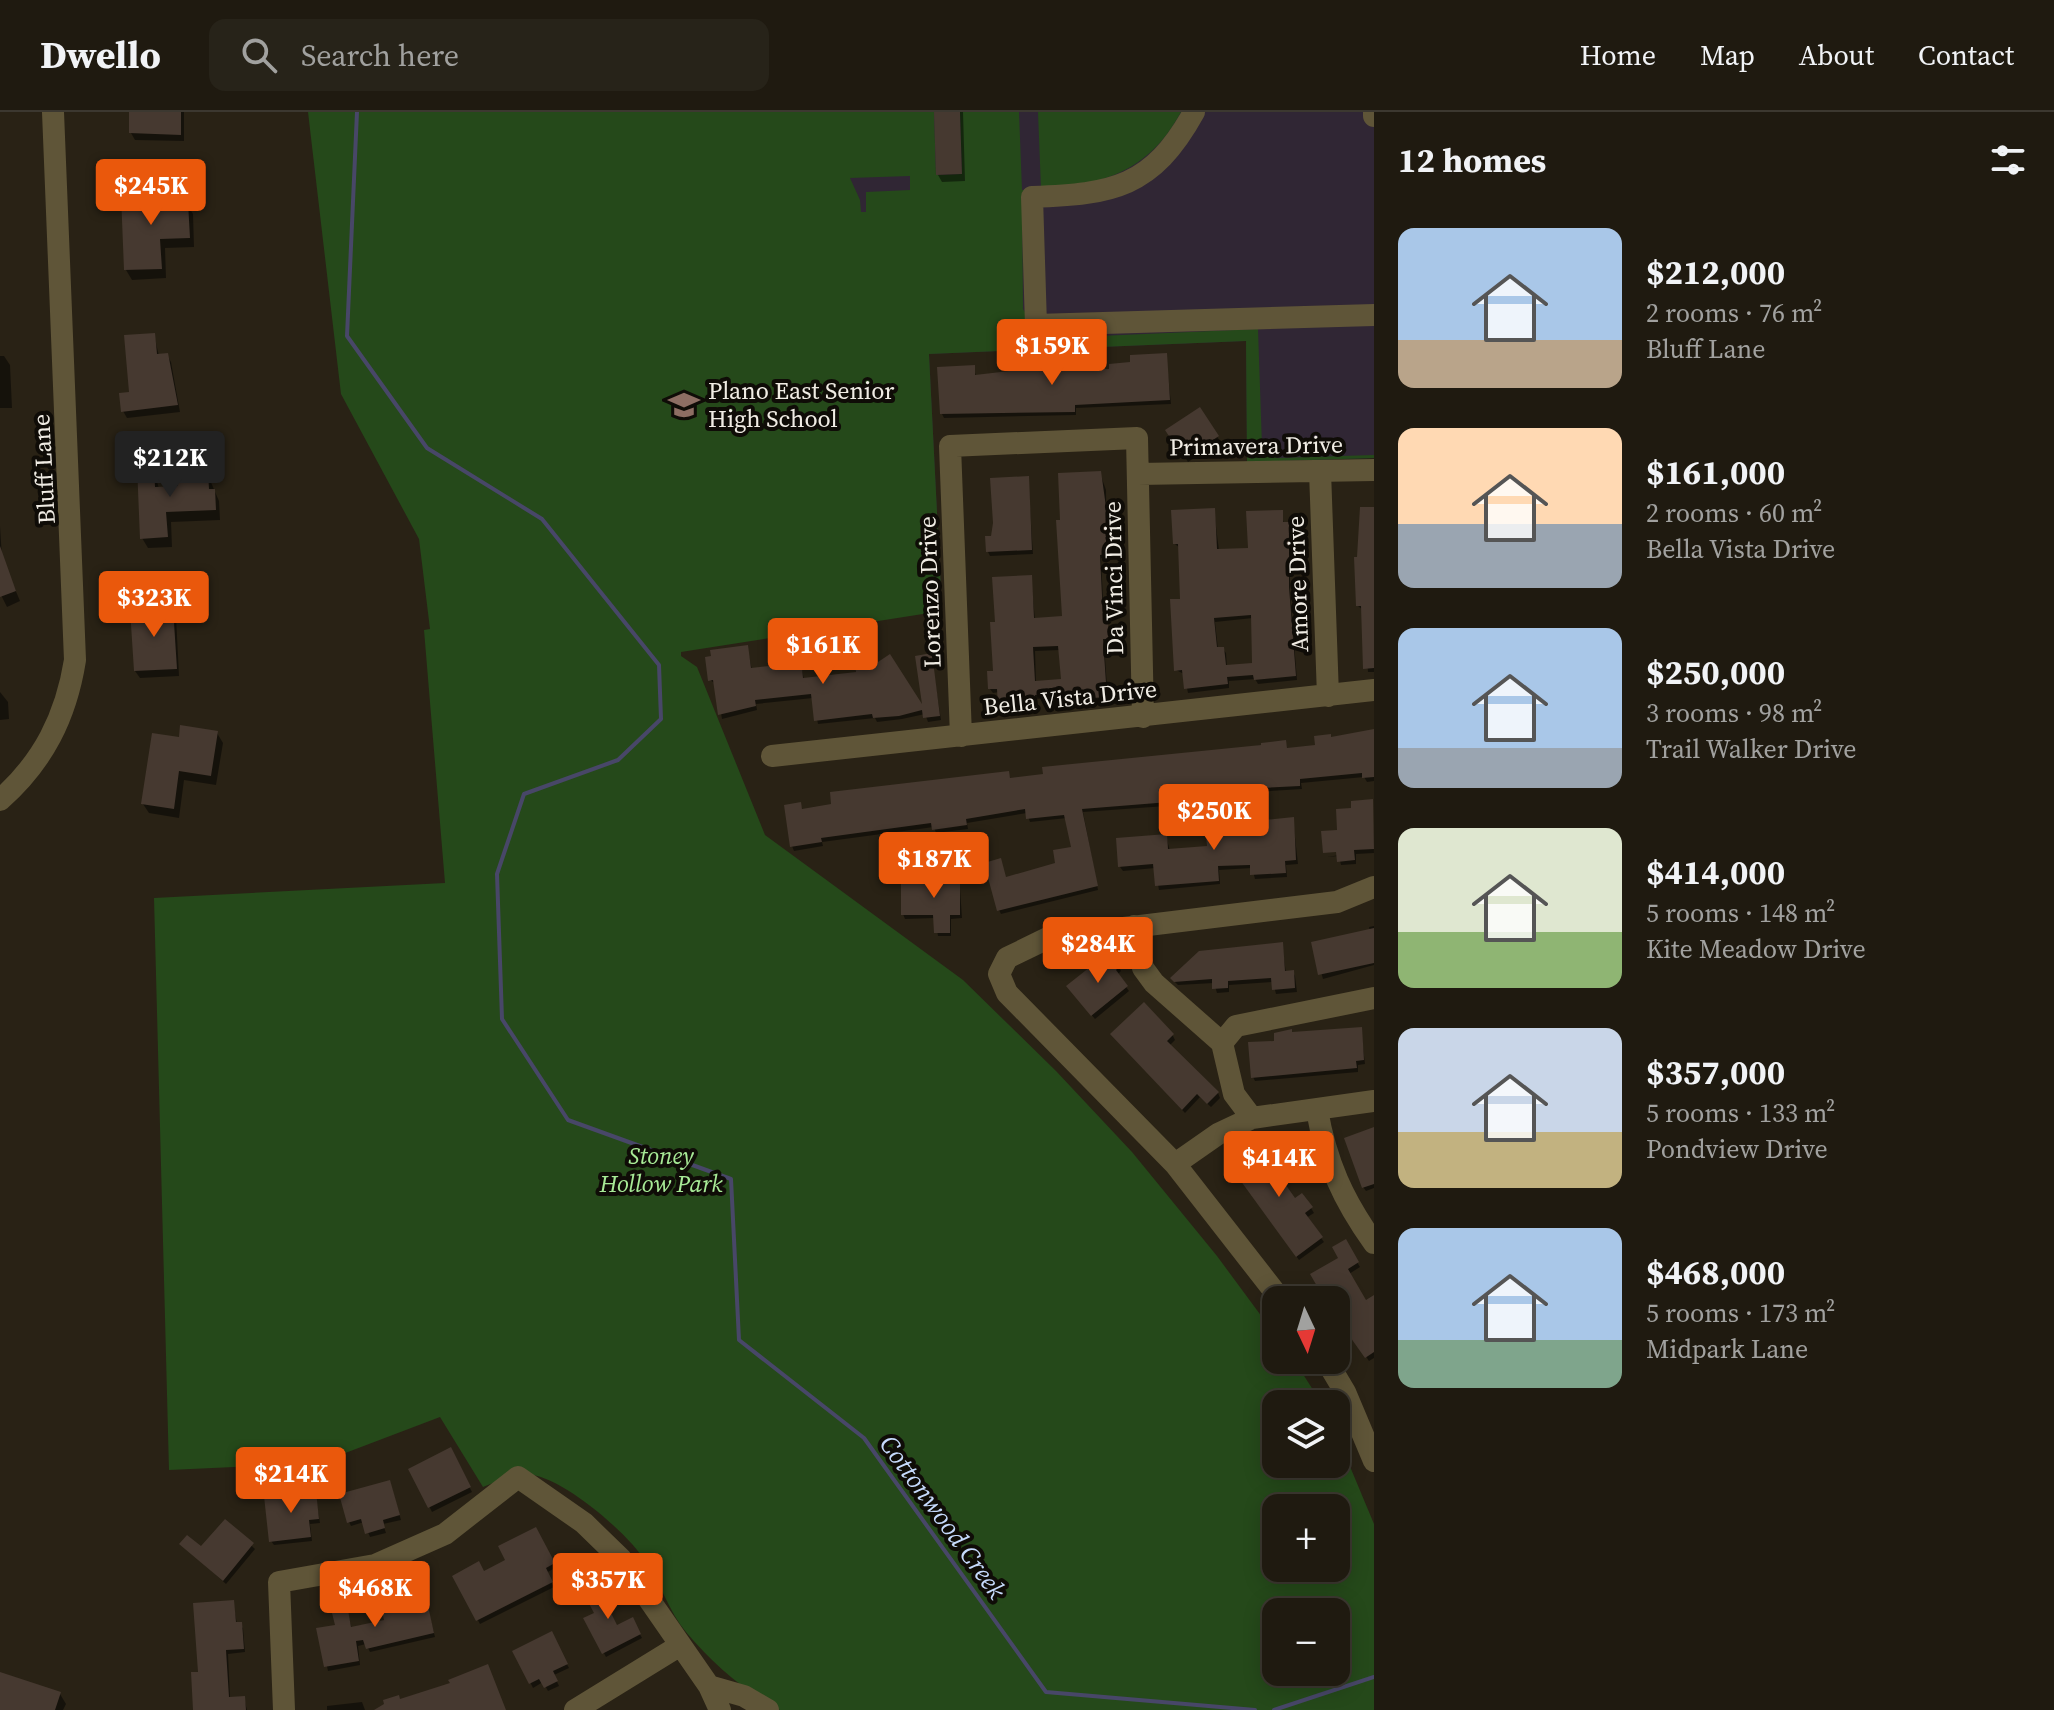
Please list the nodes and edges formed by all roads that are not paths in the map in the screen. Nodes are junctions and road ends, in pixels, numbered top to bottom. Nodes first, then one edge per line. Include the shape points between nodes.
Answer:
1 (53, 112) edge
2 (1194, 112) edge
3 (1374, 315) edge
4 (1137, 438) joint
5 (950, 446) joint
6 (1374, 470) edge
7 (1320, 471) junction
8 (1138, 474) junction
9 (1374, 690) edge
10 (1328, 696) junction
11 (1143, 717) junction
12 (961, 736) junction
13 (772, 756) dead end
14 (0, 800) edge
15 (1374, 887) edge
16 (1134, 926) junction
17 (1374, 998) edge
18 (1222, 1043) junction
19 (1374, 1101) edge
20 (1317, 1110) junction
21 (1252, 1118) junction
22 (1175, 1164) junction
23 (1374, 1243) edge
24 (1270, 1286) edge
25 (1334, 1374) edge
26 (1374, 1461) edge
27 (679, 1646) junction
28 (709, 1686) junction
29 (284, 1710) edge
30 (575, 1710) edge
31 (720, 1710) edge
32 (768, 1710) edge

1 - 14 street, Bluff Lane via 75,660 60,720 22,781
2 - 3 street via 1177,143 1148,171 1126,183 1093,194 1032,197 1036,325
4 - 5 street, Primavera Drive
4 - 8 street, Da Vinci Drive
5 - 12 street, Lorenzo Drive
6 - 7 street, Primavera Drive
7 - 8 street, Primavera Drive
7 - 10 street, Amore Drive
8 - 11 street, Da Vinci Drive
9 - 10 street, Bella Vista Drive
10 - 11 street, Bella Vista Drive
11 - 12 street, Bella Vista Drive
12 - 13 street, Bella Vista Drive
15 - 16 street via 1337,902
16 - 18 street via 1143,968 1154,983
16 - 22 street via 1050,937 1007,958 999,974 1007,993
17 - 18 street via 1236,1026
18 - 21 street via 1234,1094
19 - 20 street
20 - 21 street
20 - 23 street via 1337,1184
21 - 22 street
22 - 24 street
25 - 26 street
27 - 28 street
27 - 29 street via 621,1559 584,1523 518,1477 445,1534 375,1565 279,1582
27 - 30 street
28 - 31 street
28 - 32 street

